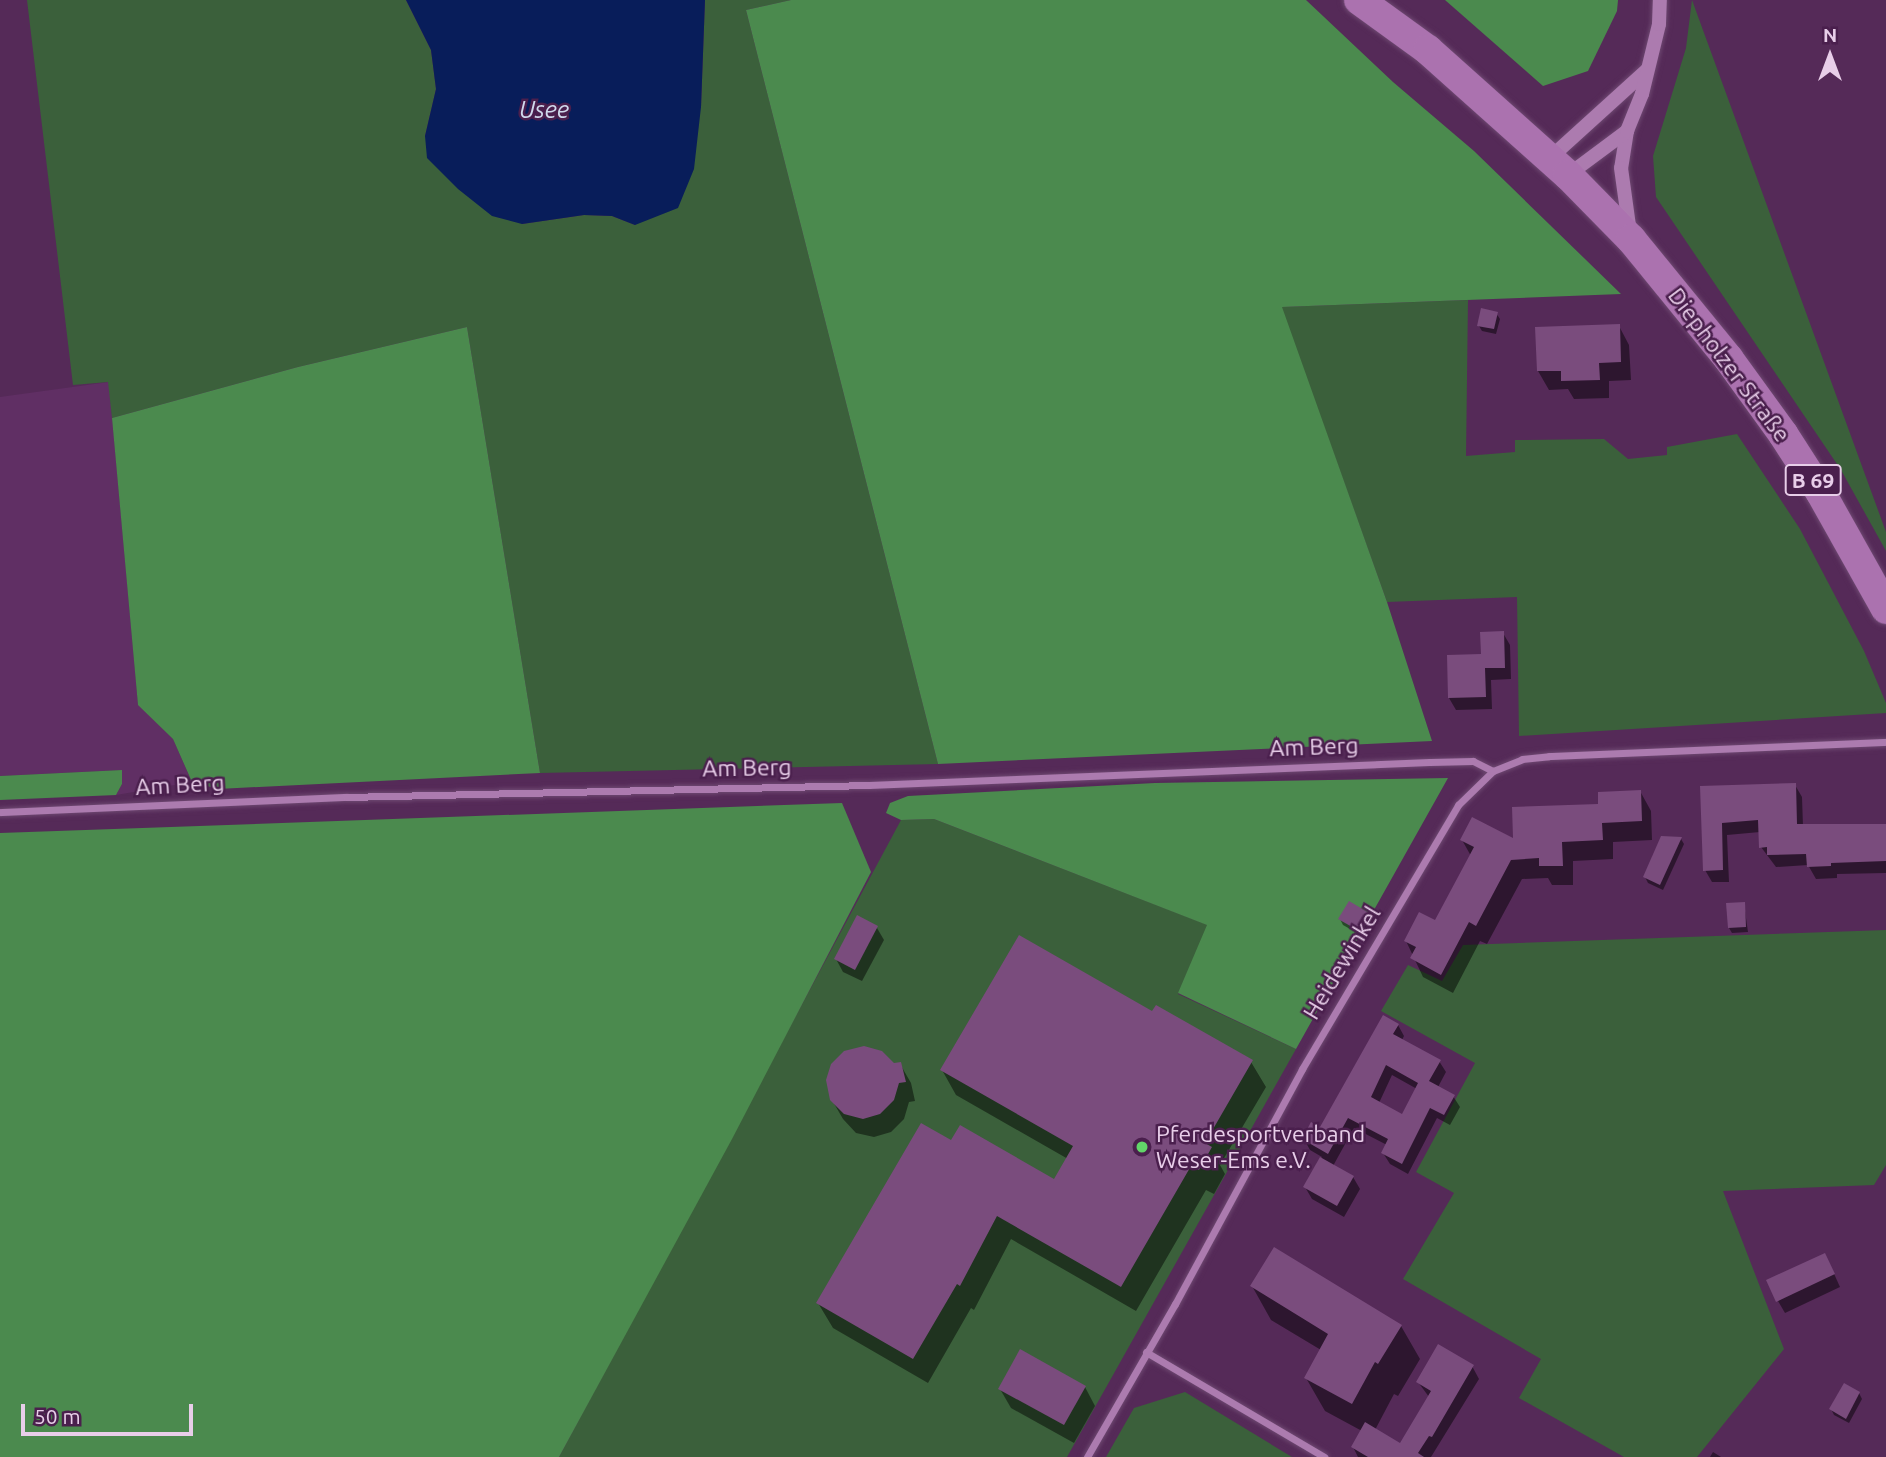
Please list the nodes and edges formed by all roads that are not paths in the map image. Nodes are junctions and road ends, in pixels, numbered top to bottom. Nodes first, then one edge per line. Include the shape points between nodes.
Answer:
1 (1359, 0) edge
2 (1660, 0) edge
3 (1647, 70) junction
4 (1627, 131) junction
5 (1559, 167) junction
6 (1631, 239) junction
7 (1886, 609) edge
8 (1886, 742) edge
9 (1493, 771) junction
10 (0, 812) edge
11 (1146, 1352) junction
12 (1087, 1457) edge
13 (1324, 1457) edge

1 - 5 main road, B 69 via 1428,50
2 - 3 main road
3 - 4 main road
3 - 5 main road
4 - 5 main road
4 - 6 main road via 1621,168
5 - 6 main road, Diepholzer Straße / B 69
6 - 7 main road, Diepholzer Straße / B 69 via 1783,434
8 - 9 street, Heidewinkel via 1549,756 1522,759
9 - 10 street, Am Berg via 1474,761 1430,762
9 - 11 street, Heidewinkel via 1458,804 1302,1069
11 - 12 street, Heidewinkel
11 - 13 street

